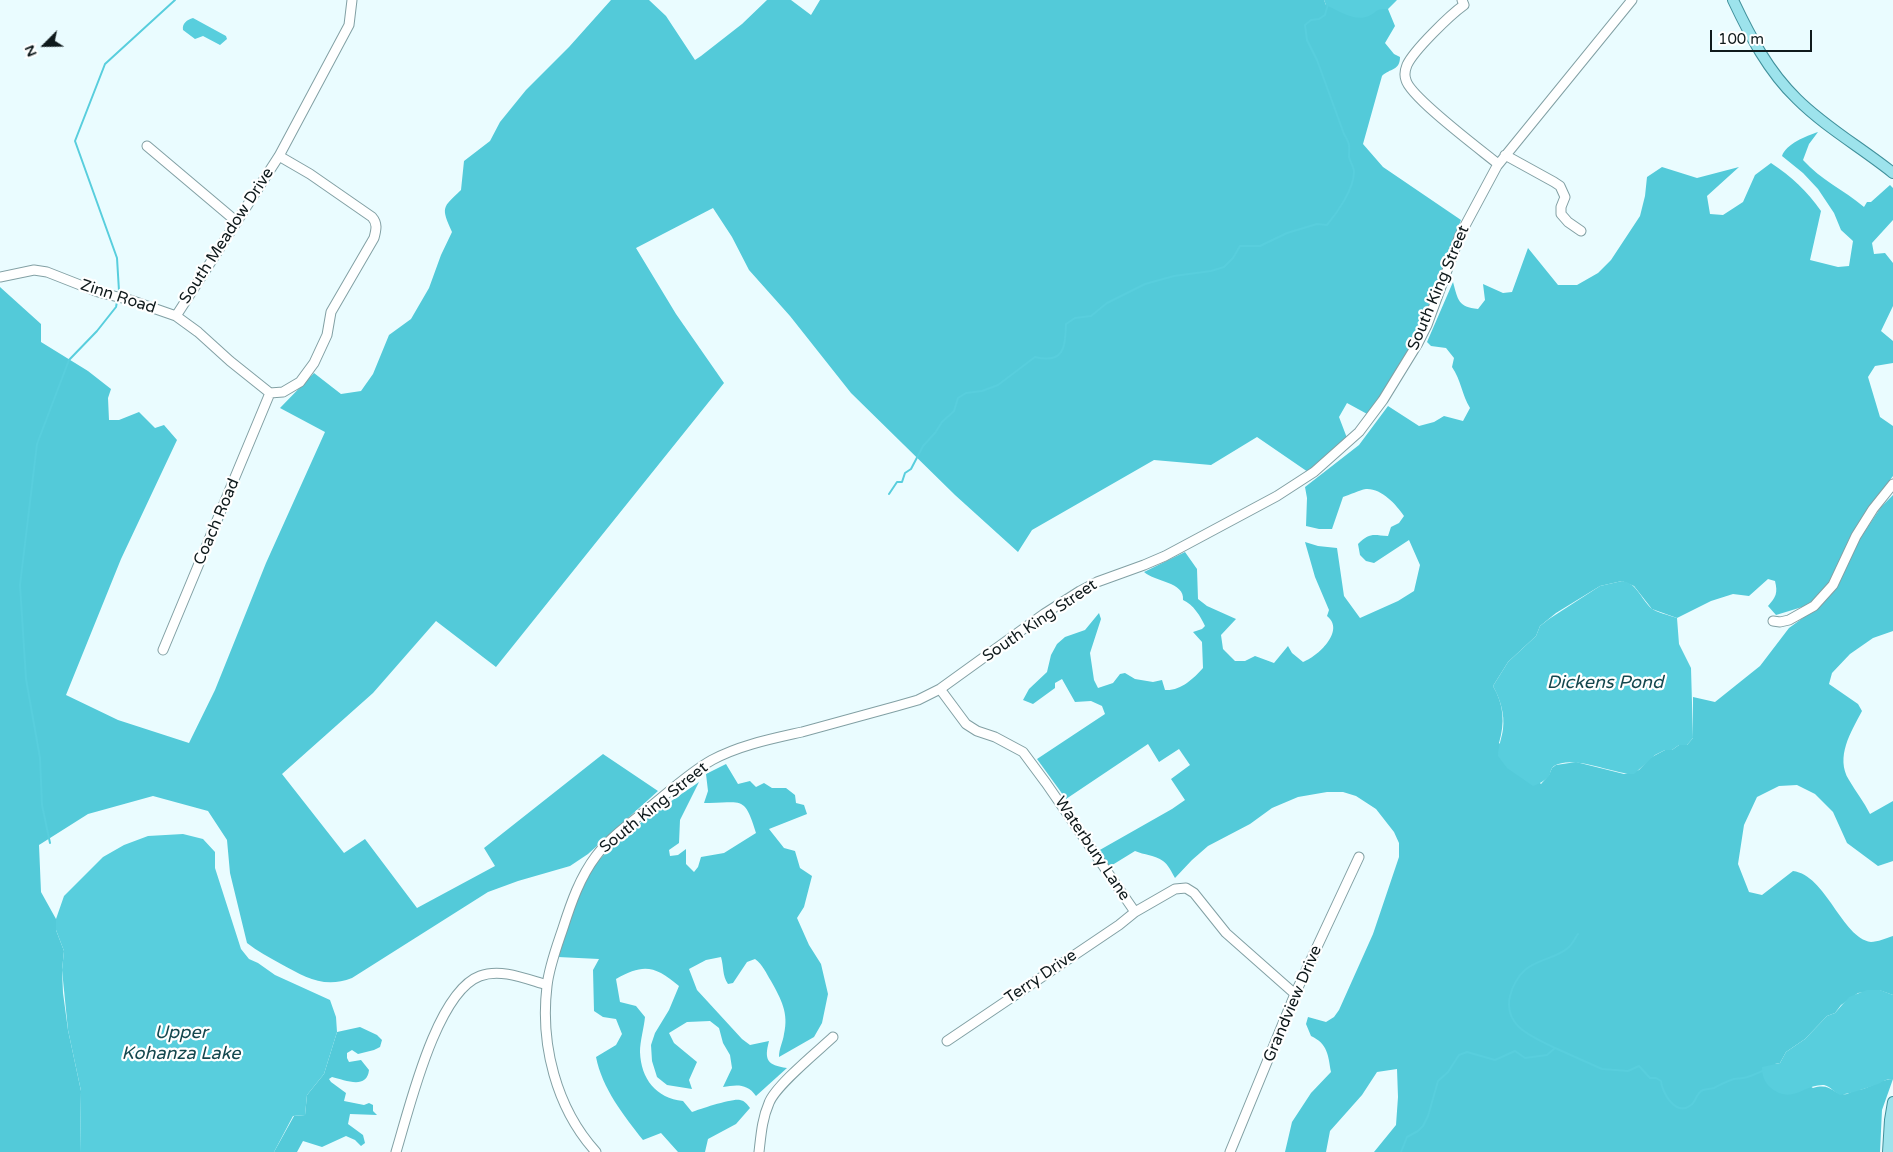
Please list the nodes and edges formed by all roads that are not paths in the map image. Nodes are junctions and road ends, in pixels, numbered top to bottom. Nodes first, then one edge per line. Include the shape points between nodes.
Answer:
1 (352, 0) edge
2 (1462, 0) edge
3 (1632, 0) edge
4 (1733, 0) edge
5 (147, 146) dead end
6 (1505, 155) junction
7 (279, 156) junction
8 (1498, 164) junction
9 (1893, 173) edge
10 (237, 222) junction
11 (1580, 231) dead end
12 (0, 277) edge
13 (176, 316) junction
14 (270, 393) junction
15 (1893, 484) edge
16 (1773, 621) dead end
17 (163, 650) dead end
18 (940, 689) junction
19 (1359, 857) dead end
20 (1135, 912) junction
21 (547, 985) junction
22 (1295, 994) junction
23 (833, 1037) dead end
24 (947, 1041) dead end
25 (1893, 1102) edge
26 (396, 1152) edge
27 (596, 1152) edge
28 (759, 1152) edge
29 (1230, 1152) edge
30 (1888, 1152) edge

1 - 7 street via 349,24
2 - 8 street via 1464,5 1452,13 1410,59 1405,70 1406,81 1413,93
3 - 6 street, South King Street
4 - 9 main road via 1760,53 1795,98
5 - 10 street
6 - 8 street, South King Street
6 - 11 street via 1560,186 1565,197 1561,214
7 - 10 street, South Meadow Drive
7 - 14 street, South Meadow Drive via 372,217 376,228 374,238 330,312 327,335 314,363 300,382 283,392
8 - 18 street, South King Street via 1460,235 1418,343 1372,416 1352,439 1314,472 1277,496 1165,556 1080,591
10 - 13 street, South Meadow Drive
12 - 13 street, Zinn Road via 34,270 47,272
13 - 14 street, Zinn Road
14 - 17 street, Coach Road
15 - 16 street via 1856,536 1833,585 1814,606 1789,620
18 - 20 street, Waterbury Lane via 966,724 1023,752
18 - 21 street, South King Street via 918,700 736,749 686,778 596,855 568,911
19 - 22 street, Grandview Drive
20 - 22 street, Waterbury Lane via 1175,889 1186,888 1194,893 1226,933
20 - 24 street, Terry Drive
21 - 26 street via 506,974 490,974 479,976 459,992 428,1048
21 - 27 street, South King Street via 546,1022 552,1069 572,1117
22 - 29 street, Grandview Drive
23 - 28 street via 769,1101
25 - 30 main road

